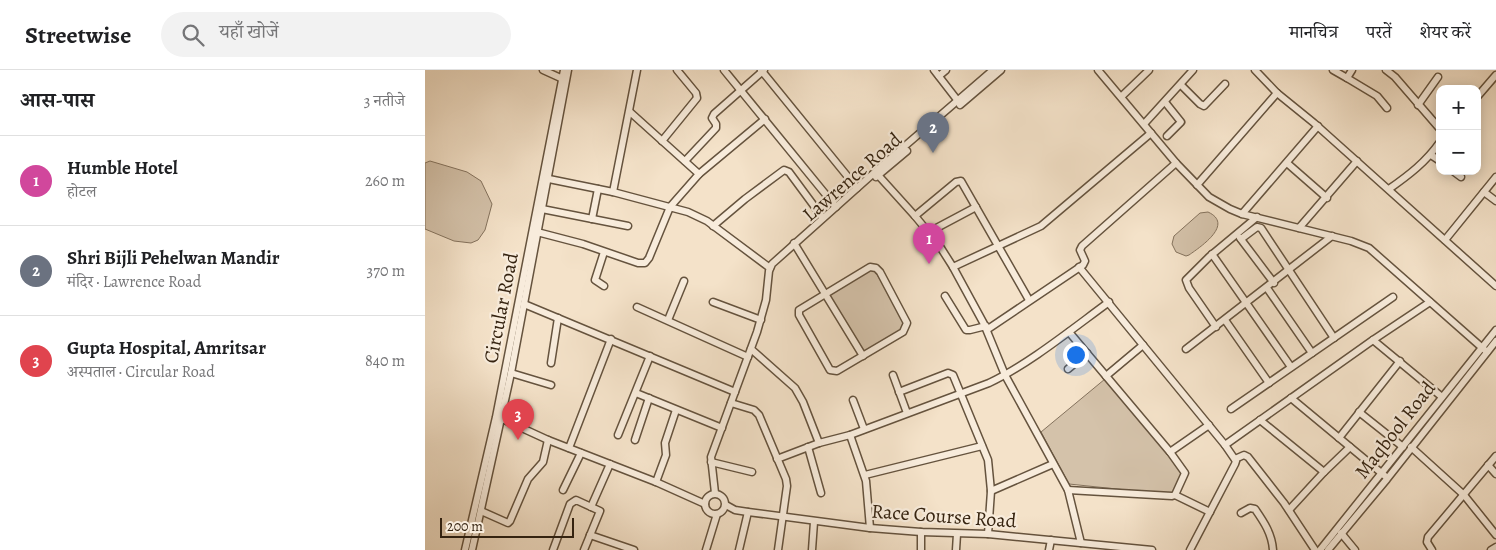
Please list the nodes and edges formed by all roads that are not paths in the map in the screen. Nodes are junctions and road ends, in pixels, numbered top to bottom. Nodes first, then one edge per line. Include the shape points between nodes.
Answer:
1 (543, 70) edge
2 (564, 70) edge
3 (568, 70) edge
4 (637, 70) edge
5 (677, 70) edge
6 (723, 70) edge
7 (763, 70) edge
8 (946, 70) edge
9 (993, 70) edge
10 (1001, 70) edge
11 (1098, 70) edge
12 (1149, 70) edge
13 (1193, 70) edge
14 (1333, 70) edge
15 (1352, 70) edge
16 (1386, 70) edge
17 (1259, 72) edge
18 (937, 73) edge
19 (1496, 75) edge
20 (1438, 77) dead end
21 (1347, 78) junction
22 (564, 80) junction
23 (1225, 84) dead end
24 (1181, 85) junction
25 (740, 91) junction
26 (1481, 92) edge
27 (1277, 93) junction
28 (1121, 97) junction
29 (958, 101) junction
30 (1165, 102) junction
31 (1418, 105) junction
32 (1387, 108) dead end
33 (630, 112) junction
34 (765, 119) junction
35 (1144, 124) junction
36 (1436, 125) edge
37 (1318, 126) junction
38 (1151, 133) junction
39 (1167, 136) dead end
40 (662, 141) junction
41 (1436, 148) edge
42 (1431, 155) junction
43 (1436, 158) edge
44 (685, 161) junction
45 (1357, 161) junction
46 (1176, 163) junction
47 (1287, 163) junction
48 (699, 174) junction
49 (878, 175) junction
50 (1458, 175) edge
51 (1461, 177) dead end
52 (1496, 177) edge
53 (546, 178) junction
54 (1197, 185) junction
55 (857, 188) junction
56 (598, 189) junction
57 (1389, 189) junction
58 (613, 192) junction
59 (1484, 192) junction
60 (1327, 198) junction
61 (1496, 201) edge
62 (670, 207) junction
63 (836, 207) junction
64 (975, 207) junction
65 (542, 209) junction
66 (1242, 214) junction
67 (915, 216) junction
68 (1257, 217) junction
69 (823, 218) junction
70 (592, 219) junction
71 (628, 226) dead end
72 (713, 226) junction
73 (1299, 228) junction
74 (537, 232) junction
75 (929, 232) junction
76 (1239, 236) junction
77 (1332, 236) junction
78 (1445, 240) junction
79 (794, 246) junction
80 (999, 247) junction
81 (604, 252) junction
82 (1213, 254) junction
83 (953, 267) junction
84 (1079, 267) junction
85 (770, 268) junction
86 (1288, 270) junction
87 (684, 281) dead end
88 (1274, 282) junction
89 (604, 286) dead end
90 (1496, 286) edge
91 (1267, 288) junction
92 (825, 295) junction
93 (945, 296) dead end
94 (1393, 297) dead end
95 (1029, 300) junction
96 (713, 302) dead end
97 (1109, 302) junction
98 (1430, 302) junction
99 (524, 304) junction
100 (1247, 304) junction
101 (637, 307) dead end
102 (558, 318) junction
103 (668, 320) junction
104 (761, 320) junction
105 (1225, 320) junction
106 (1216, 327) junction
107 (987, 328) junction
108 (1496, 330) edge
109 (1069, 332) junction
110 (1334, 338) junction
111 (611, 339) junction
112 (1373, 340) junction
113 (1496, 341) edge
114 (1143, 345) junction
115 (751, 349) junction
116 (1186, 349) dead end
117 (1484, 350) junction
118 (1312, 353) junction
119 (1087, 354) junction
120 (650, 356) junction
121 (863, 356) junction
122 (748, 357) junction
123 (1400, 361) junction
124 (551, 362) dead end
125 (1291, 367) junction
126 (1068, 369) dead end
127 (511, 373) junction
128 (893, 375) dead end
129 (1005, 375) junction
130 (1106, 376) junction
131 (1269, 383) junction
132 (551, 385) dead end
133 (735, 392) junction
134 (899, 392) junction
135 (636, 393) junction
136 (961, 394) junction
137 (1442, 397) junction
138 (649, 398) junction
139 (1291, 398) junction
140 (853, 400) dead end
141 (731, 403) junction
142 (1231, 409) dead end
143 (677, 410) junction
144 (907, 412) junction
145 (1359, 412) junction
146 (499, 418) junction
147 (1260, 420) junction
148 (1209, 425) junction
149 (722, 428) junction
150 (864, 429) junction
151 (618, 435) dead end
152 (850, 435) junction
153 (1339, 438) junction
154 (549, 440) junction
155 (635, 440) dead end
156 (819, 443) junction
157 (1225, 445) junction
158 (982, 446) junction
159 (808, 447) junction
160 (1350, 447) junction
161 (1403, 447) junction
162 (1411, 447) junction
163 (569, 448) junction
164 (1170, 452) junction
165 (581, 453) junction
166 (1496, 456) edge
167 (777, 459) junction
168 (1235, 460) junction
169 (711, 462) junction
170 (610, 464) junction
171 (1053, 464) junction
172 (1489, 465) junction
173 (752, 472) dead end
174 (1324, 472) junction
175 (1496, 474) edge
176 (865, 475) junction
177 (1385, 476) junction
178 (656, 482) junction
179 (563, 490) dead end
180 (1068, 490) junction
181 (991, 491) junction
182 (715, 493) junction
183 (821, 493) dead end
184 (1175, 495) junction
185 (1464, 495) junction
186 (705, 504) junction
187 (726, 505) junction
188 (591, 506) junction
189 (735, 510) junction
190 (1289, 510) junction
191 (481, 511) junction
192 (748, 512) junction
193 (1210, 512) junction
194 (719, 513) junction
195 (1241, 513) dead end
196 (783, 518) junction
197 (814, 522) junction
198 (870, 528) junction
199 (921, 532) junction
200 (1341, 533) junction
201 (957, 534) junction
202 (988, 534) junction
203 (590, 535) junction
204 (1496, 535) edge
205 (1051, 540) junction
206 (1081, 543) junction
207 (1496, 546) edge
208 (465, 550) edge
209 (472, 550) edge
210 (553, 550) edge
211 (584, 550) edge
212 (634, 550) edge
213 (706, 550) edge
214 (739, 550) edge
215 (779, 550) edge
216 (811, 550) edge
217 (921, 550) edge
218 (956, 550) edge
219 (1049, 550) edge
220 (1152, 550) edge
221 (1190, 550) edge
222 (1273, 550) edge
223 (1315, 550) edge
224 (1320, 550) edge
225 (1328, 550) edge
226 (1355, 550) edge
227 (1432, 550) edge
228 (1491, 550) edge

1 - 22 street
2 - 22 street, Circular Road
3 - 22 street, Circular Road
4 - 33 street
5 - 40 street via 697,98
6 - 25 street
7 - 25 street
7 - 55 street
8 - 18 street
9 - 29 street, Lawrence Road
10 - 49 street, Lawrence Road
11 - 28 street
12 - 28 street
13 - 24 street
14 - 21 street
15 - 21 street
16 - 31 street
17 - 27 street
18 - 29 street
19 - 26 street
20 - 31 street
21 - 32 street via 1377,96
22 - 53 street, Circular Road
23 - 24 street via 1204,106
24 - 30 street
25 - 34 street
25 - 44 street via 714,114 712,118 717,126
27 - 37 street
27 - 54 street
28 - 35 street
29 - 55 street, Lawrence Road
30 - 35 street
30 - 39 street via 1181,122
31 - 36 street
33 - 40 street
33 - 58 street
34 - 48 street
34 - 63 street
35 - 38 street
37 - 45 street
37 - 47 street
38 - 46 street
38 - 80 street via 1048,221
40 - 44 street
41 - 42 street
42 - 43 street
42 - 57 street
44 - 48 street
45 - 57 street
45 - 60 street
46 - 54 street
46 - 84 street via 1082,246 1080,250 1085,262
47 - 60 street
47 - 66 street
48 - 62 street
49 - 67 street
49 - 79 street, Lawrence Road
50 - 51 street
52 - 59 street
53 - 56 street
53 - 65 street, Circular Road
53 - 146 street, Circular Road
54 - 66 street via 1218,203
55 - 63 street, Lawrence Road
56 - 58 street
56 - 70 street
57 - 78 street
58 - 62 street
59 - 61 street
59 - 78 street
60 - 73 street
62 - 72 street via 694,214
62 - 81 street via 645,263
63 - 69 street, Lawrence Road
64 - 67 street via 959,181
64 - 75 street
64 - 80 street
65 - 70 street
65 - 74 street, Circular Road
66 - 68 street
67 - 75 street
68 - 73 street
68 - 76 street
69 - 72 street via 789,172 784,170
69 - 79 street, Lawrence Road
70 - 71 street
72 - 85 street
73 - 77 street
74 - 81 street
74 - 99 street, Circular Road
75 - 83 street
76 - 82 street
76 - 86 street via 1261,228
76 - 88 street
77 - 86 street
77 - 98 street via 1369,248
78 - 90 street
79 - 85 street, Lawrence Road
79 - 92 street
80 - 83 street
80 - 95 street
81 - 89 street via 595,280
82 - 100 street
82 - 106 street via 1186,281
83 - 107 street
84 - 95 street
84 - 97 street
85 - 104 street
86 - 88 street
86 - 110 street
87 - 103 street
88 - 91 street
91 - 100 street
91 - 118 street
92 - 121 street
92 - 121 street via 799,312 830,370 837,371
92 - 121 street via 870,267 879,272 907,326 903,332
93 - 107 street via 966,330
94 - 110 street
95 - 107 street
96 - 104 street
97 - 109 street
97 - 114 street
98 - 112 street
98 - 117 street
99 - 102 street
99 - 127 street, Circular Road
100 - 105 street
100 - 125 street
101 - 103 street
102 - 111 street
102 - 124 street
103 - 122 street
104 - 115 street
105 - 106 street
105 - 131 street
106 - 116 street
107 - 129 street
108 - 117 street, Maqbool Road
109 - 119 street
109 - 129 street
110 - 118 street
111 - 120 street
111 - 163 street
112 - 123 street
112 - 139 street
113 - 117 street, Maqbool Road
114 - 130 street
114 - 148 street
115 - 122 street
115 - 156 street via 795,388
117 - 137 street, Maqbool Road
117 - 162 street, Maqbool Road
118 - 125 street
119 - 126 street
119 - 130 street
120 - 133 street
120 - 135 street
122 - 133 street
123 - 137 street
123 - 145 street
125 - 131 street
127 - 132 street
127 - 146 street, Circular Road
128 - 134 street
129 - 136 street
129 - 171 street
130 - 164 street
131 - 142 street
133 - 141 street
134 - 136 street via 950,372
134 - 144 street
135 - 138 street
135 - 151 street
136 - 144 street
136 - 158 street
137 - 161 street, Maqbool Road
138 - 143 street
138 - 155 street
139 - 147 street
139 - 153 street
140 - 150 street
141 - 149 street
141 - 167 street via 754,410 759,415
143 - 149 street
143 - 178 street
144 - 150 street
145 - 153 street
145 - 161 street
146 - 154 street
146 - 191 street, Circular Road
146 - 208 street, Circular Road
147 - 157 street
147 - 174 street
148 - 157 street
148 - 164 street
149 - 169 street
150 - 152 street
152 - 156 street
152 - 176 street
153 - 160 street
154 - 163 street
154 - 191 street via 543,462 530,476 510,522
156 - 159 street
157 - 168 street
158 - 176 street
158 - 181 street via 988,460
159 - 167 street
159 - 183 street
160 - 174 street
160 - 177 street
161 - 177 street, Maqbool Road
162 - 177 street, Maqbool Road
162 - 185 street
163 - 165 street
164 - 184 street via 1185,473
165 - 170 street
165 - 179 street
166 - 172 street
167 - 196 street via 787,482
168 - 190 street via 1247,456
168 - 193 street
169 - 173 street
169 - 182 street
170 - 178 street
170 - 188 street
171 - 180 street
171 - 181 street
172 - 175 street
172 - 185 street
174 - 190 street
176 - 198 street
177 - 200 street, Maqbool Road
177 - 224 street, Maqbool Road
178 - 186 street
180 - 184 street
180 - 206 street
181 - 202 street
182 - 186 street via 708,496
182 - 187 street via 723,496
184 - 193 street
185 - 204 street
185 - 227 street via 1428,537
186 - 194 street via 708,511
187 - 189 street
187 - 194 street
188 - 203 street via 600,513
188 - 210 street via 578,500 572,502
189 - 192 street, Race Course Road
189 - 194 street
190 - 223 street
191 - 209 street, Circular Road
192 - 196 street, Race Course Road
192 - 214 street
193 - 221 street
194 - 213 street
195 - 222 street via 1250,508 1255,510 1269,532
196 - 197 street, Race Course Road
196 - 215 street
197 - 198 street, Race Course Road
197 - 216 street
198 - 199 street, Race Course Road
199 - 201 street, Race Course Road
199 - 217 street
200 - 225 street, Maqbool Road
200 - 226 street
201 - 202 street, Race Course Road
201 - 218 street
202 - 205 street, Race Course Road
203 - 211 street
203 - 212 street
205 - 206 street, Race Course Road
205 - 219 street
206 - 220 street, Race Course Road
207 - 228 street

